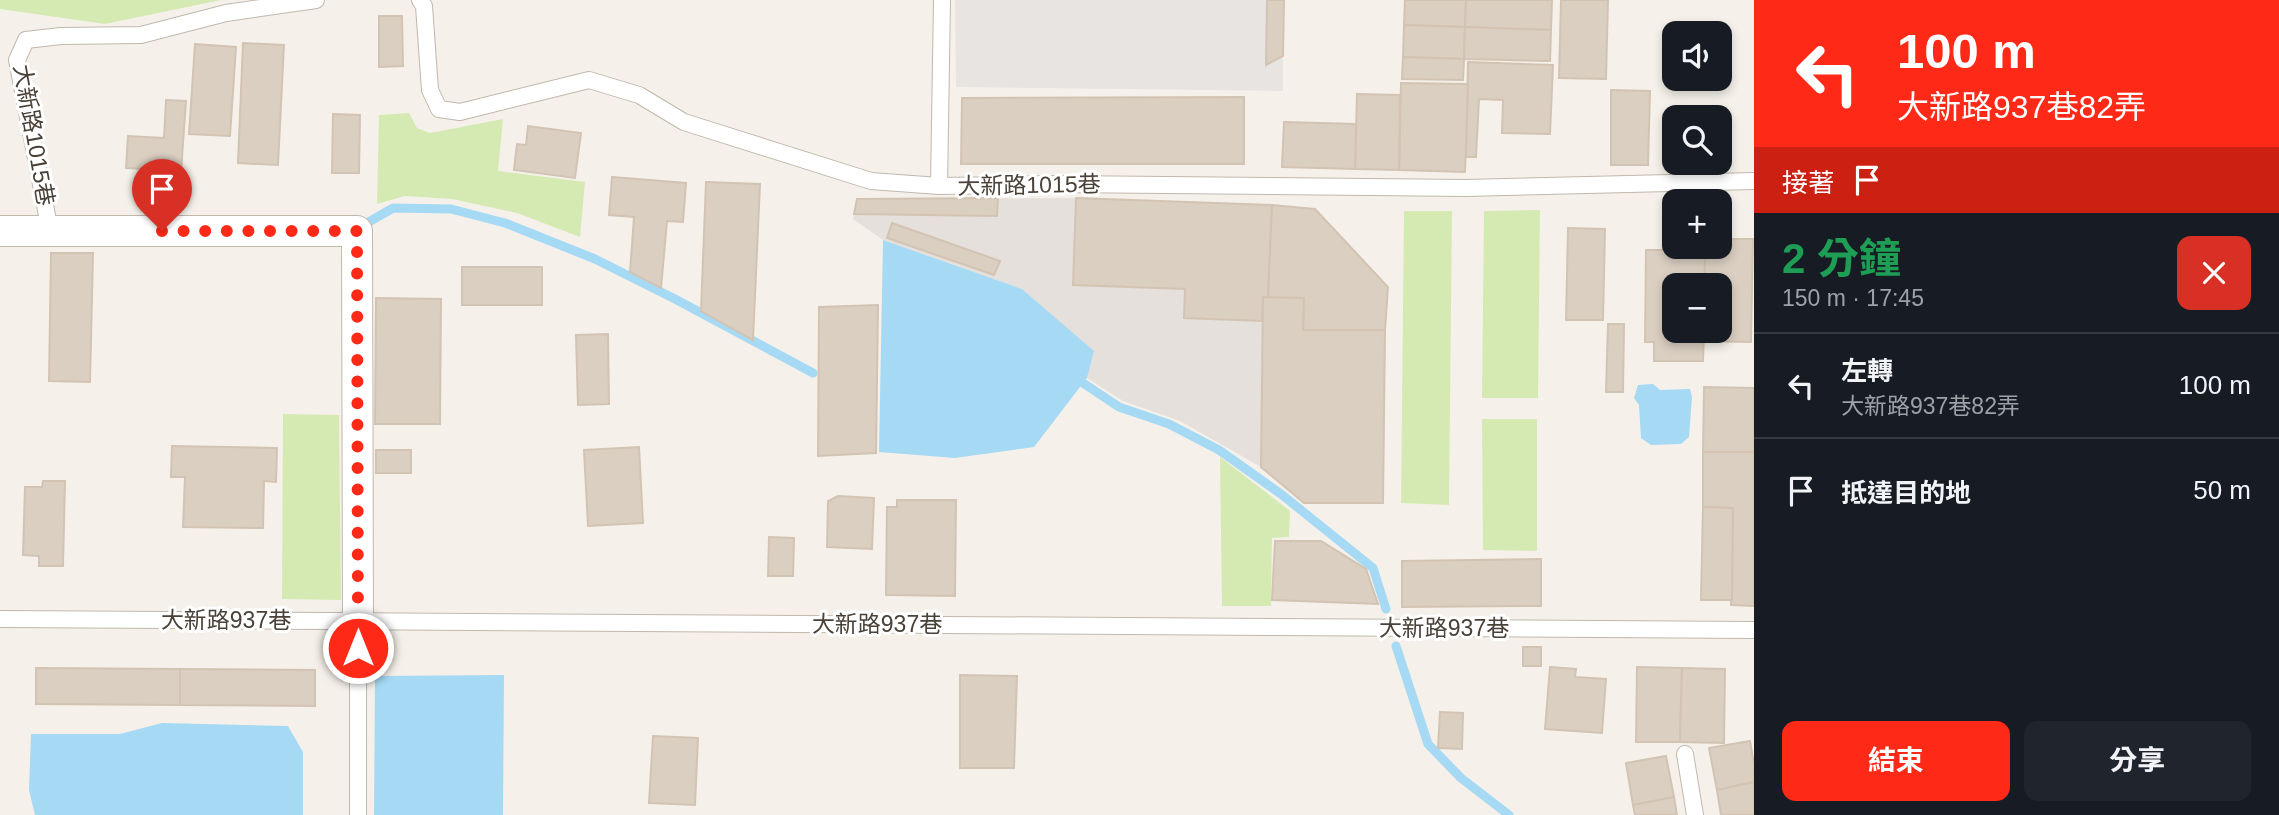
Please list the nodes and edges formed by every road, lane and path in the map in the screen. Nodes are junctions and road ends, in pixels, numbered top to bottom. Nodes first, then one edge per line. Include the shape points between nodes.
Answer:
1 (316, 0) edge
2 (420, 0) edge
3 (942, 0) edge
4 (1754, 181) edge
5 (939, 186) junction
6 (0, 231) edge
7 (50, 231) junction
8 (0, 619) edge
9 (358, 621) junction
10 (1754, 630) edge
11 (1685, 754) dead end
12 (358, 815) edge
13 (1695, 815) edge

1 - 7 lane, 大新路1015巷 via 226,13 141,35 26,40 17,60
2 - 5 lane, 大新路1015巷 via 430,90 439,108 460,112 589,80 639,95 684,122 871,181
3 - 5 lane
4 - 5 lane, 大新路1015巷 via 1466,188
6 - 7 street
7 - 9 street via 357,231
8 - 9 lane, 大新路937巷
9 - 10 lane, 大新路937巷
9 - 12 lane
11 - 13 lane

